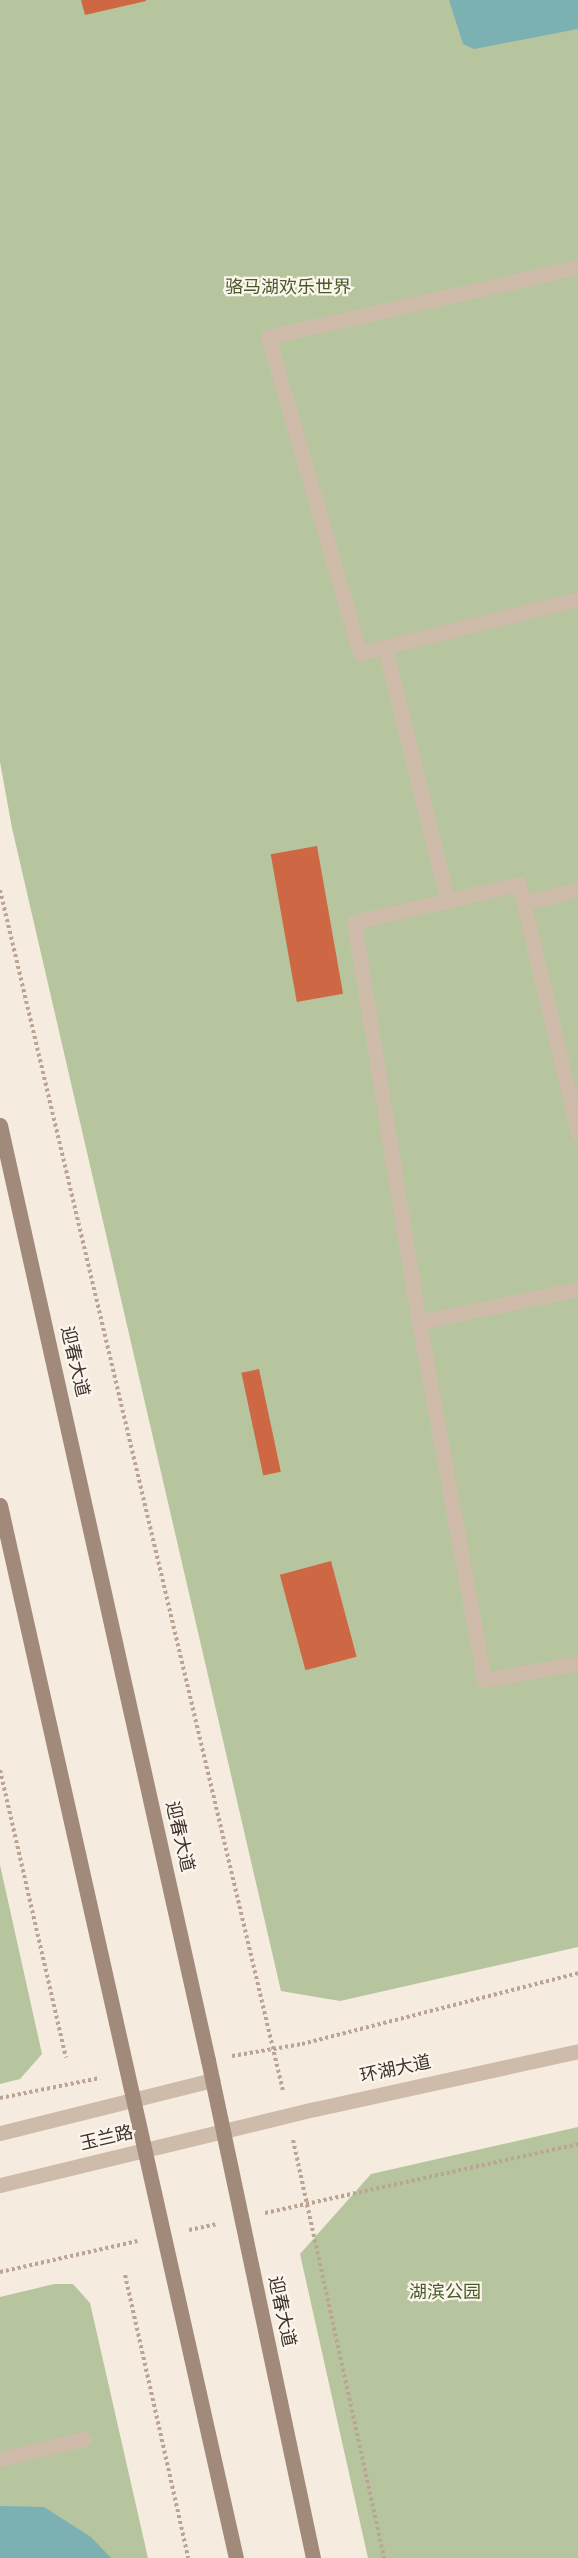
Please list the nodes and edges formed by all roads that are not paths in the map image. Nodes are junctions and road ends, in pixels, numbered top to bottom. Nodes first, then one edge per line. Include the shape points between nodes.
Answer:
1 (578, 267) edge
2 (578, 599) edge
3 (386, 647) junction
4 (578, 889) edge
5 (447, 900) junction
6 (524, 903) junction
7 (0, 1125) edge
8 (578, 1132) edge
9 (578, 1289) edge
10 (419, 1322) junction
11 (0, 1505) edge
12 (578, 1663) edge
13 (578, 2051) edge
14 (212, 2080) junction
15 (132, 2099) junction
16 (224, 2132) junction
17 (0, 2133) edge
18 (143, 2152) junction
19 (0, 2185) edge
20 (84, 2439) dead end
21 (0, 2459) edge
22 (236, 2558) edge
23 (313, 2558) edge

1 - 3 street via 268,337 360,653
2 - 3 street
3 - 5 street
4 - 6 street
5 - 6 street via 519,884
5 - 10 street via 354,922
6 - 8 street
7 - 14 main road, 迎春大道
9 - 10 street
10 - 12 street via 484,1680
11 - 15 main road
13 - 16 street, 环湖大道
14 - 15 street, 玉兰路
14 - 16 main road, 迎春大道
15 - 17 street, 玉兰路
15 - 18 main road
16 - 18 street, 玉兰路
16 - 23 main road, 迎春大道 via 239,2219
18 - 19 street, 玉兰路
18 - 22 main road
20 - 21 street

